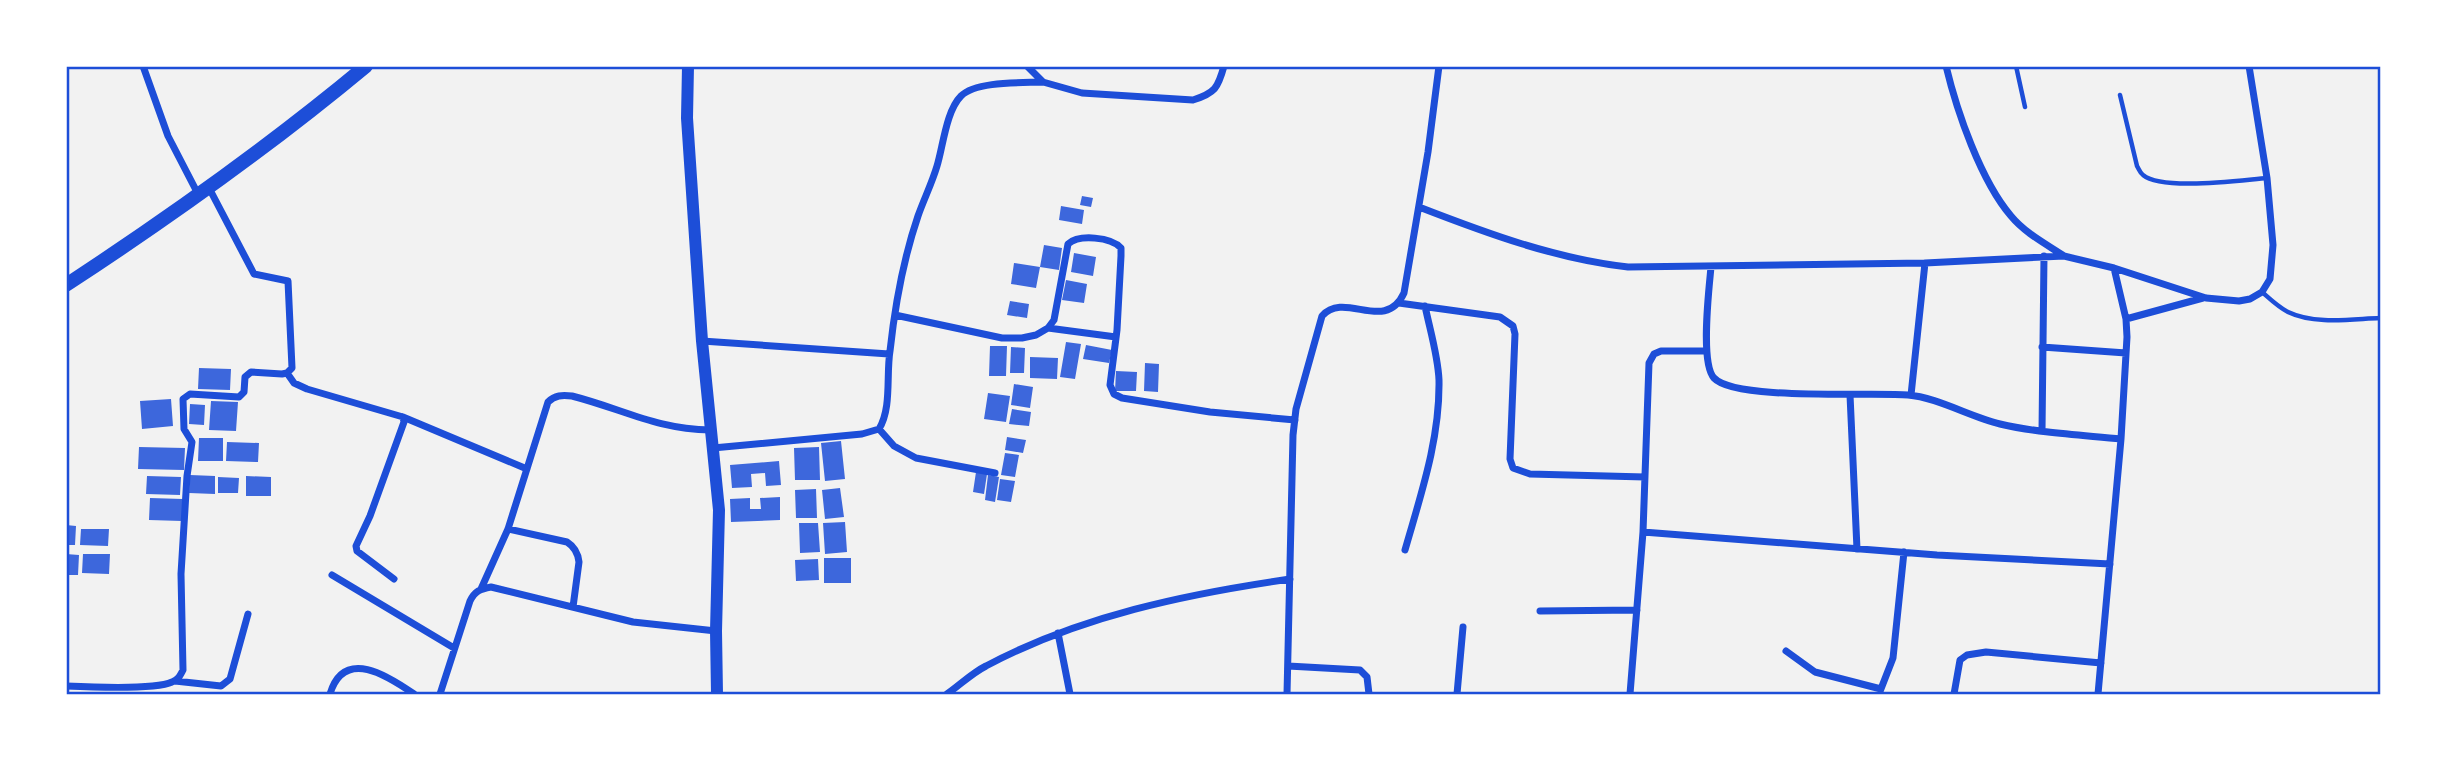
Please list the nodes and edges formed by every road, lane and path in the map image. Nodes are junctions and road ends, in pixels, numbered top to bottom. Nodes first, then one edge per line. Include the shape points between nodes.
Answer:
1 (143, 66) edge
2 (366, 66) edge
3 (688, 66) edge
4 (1027, 66) edge
5 (1224, 66) edge
6 (1439, 66) edge
7 (1946, 66) edge
8 (2016, 66) edge
9 (2249, 66) edge
10 (1043, 82) junction
11 (2120, 95) dead end
12 (2025, 107) dead end
13 (2267, 178) junction
14 (203, 190) junction
15 (1419, 207) junction
16 (2044, 256) junction
17 (2064, 257) junction
18 (1924, 263) junction
19 (1711, 267) junction
20 (2113, 268) junction
21 (66, 285) edge
22 (2262, 292) junction
23 (2206, 298) junction
24 (1399, 303) junction
25 (1425, 306) junction
26 (895, 315) junction
27 (2381, 318) edge
28 (2126, 319) junction
29 (1048, 328) junction
30 (1116, 337) junction
31 (702, 341) junction
32 (2042, 347) junction
33 (1706, 351) junction
34 (2126, 353) junction
35 (889, 354) junction
36 (287, 373) junction
37 (1850, 395) junction
38 (1911, 395) junction
39 (403, 417) junction
40 (1295, 420) junction
41 (879, 429) junction
42 (710, 430) junction
43 (2042, 431) junction
44 (2121, 439) junction
45 (713, 448) junction
46 (527, 469) junction
47 (995, 473) dead end
48 (1645, 477) junction
49 (508, 529) junction
50 (1643, 531) junction
51 (1857, 549) junction
52 (1405, 550) dead end
53 (1904, 552) junction
54 (2110, 564) junction
55 (332, 575) dead end
56 (394, 579) dead end
57 (1290, 579) junction
58 (481, 589) junction
59 (573, 607) junction
60 (1637, 610) junction
61 (1540, 611) dead end
62 (248, 614) dead end
63 (1463, 627) dead end
64 (716, 631) junction
65 (1058, 633) junction
66 (454, 648) junction
67 (1786, 651) dead end
68 (2101, 663) junction
69 (1288, 666) junction
70 (174, 681) junction
71 (66, 686) edge
72 (114, 691) edge
73 (1880, 692) edge
74 (330, 695) edge
75 (414, 695) edge
76 (440, 695) edge
77 (717, 695) edge
78 (947, 695) edge
79 (1070, 695) edge
80 (1287, 695) edge
81 (1369, 695) edge
82 (1457, 695) edge
83 (1630, 695) edge
84 (1954, 695) edge
85 (2098, 695) edge

1 - 14 street via 168,136
2 - 14 main road
3 - 31 street via 687,118
4 - 10 street
5 - 10 street via 1219,86 1193,100 1082,93
6 - 15 street
7 - 17 street via 1980,166 1996,193 2011,216
8 - 12 lane
9 - 13 street
10 - 26 street via 981,87 960,96 918,217
11 - 13 lane via 2137,166 2144,176 2175,184
13 - 22 street via 2273,263
14 - 21 main road
14 - 36 street via 254,274 289,281 292,368
15 - 19 street via 1478,230 1601,264
15 - 24 street
16 - 17 street
16 - 18 street
16 - 32 street
17 - 20 street
18 - 19 street
18 - 38 street
19 - 33 street
20 - 23 street
20 - 28 street
22 - 23 street via 2250,299
22 - 27 lane via 2302,317
23 - 28 street
24 - 25 street
24 - 40 street via 1384,312 1331,308 1322,316
25 - 48 street via 1500,317 1513,326 1513,468 1530,474
25 - 52 street via 1439,378 1438,404 1426,475
26 - 29 street via 1002,338 1036,335
26 - 35 street
28 - 34 street
29 - 30 street
29 - 30 street via 1054,320 1068,244 1082,238 1113,242 1121,248
30 - 40 street via 1110,385 1118,396
31 - 35 street
31 - 42 street
32 - 34 street
32 - 43 street
33 - 37 street via 1714,379 1728,385
33 - 48 street via 1661,351 1650,358
34 - 44 street
35 - 41 street via 885,417
36 - 39 street via 307,389
36 - 70 street via 251,372 239,397 190,394 183,399 184,429 192,442 181,574 183,670
37 - 38 street
37 - 51 street
38 - 43 street via 1975,417
39 - 46 street
39 - 56 street via 356,546
40 - 57 street
41 - 45 street
41 - 47 street via 894,446 916,458
42 - 45 street
42 - 46 street via 669,427 559,395 548,402
43 - 44 street
44 - 54 street
45 - 64 street via 719,510
46 - 49 street
48 - 50 street
49 - 58 street
49 - 59 street via 572,545 579,556
50 - 51 street
50 - 60 street
51 - 53 street
53 - 54 street
53 - 73 street via 1897,632
54 - 68 street
55 - 66 street
57 - 65 street via 1207,592
57 - 69 street
58 - 59 street via 491,587
58 - 66 street via 470,600
59 - 64 street via 633,622
60 - 61 street
60 - 83 street
62 - 70 street via 227,684
63 - 82 street
64 - 77 street
65 - 78 street via 984,667
65 - 79 street
66 - 76 street
67 - 73 street via 1815,672
68 - 84 street via 1975,653 1960,660
68 - 85 street
69 - 80 street
69 - 81 street via 1360,670 1367,677
70 - 72 street
71 - 72 street
74 - 75 street via 338,677 359,669 388,676

